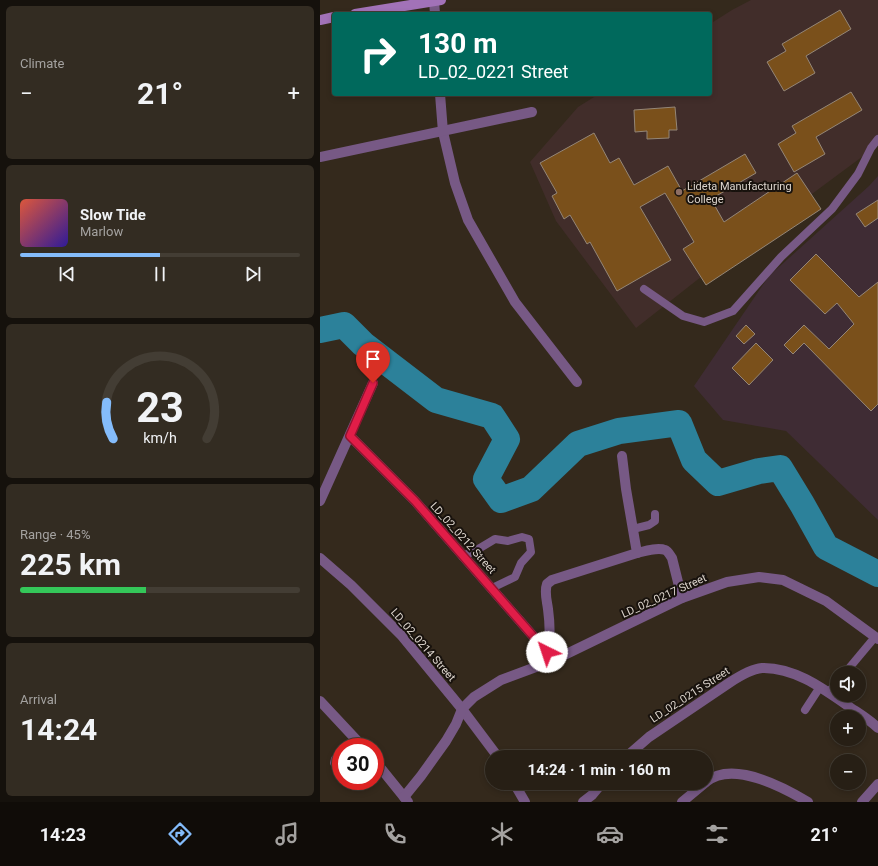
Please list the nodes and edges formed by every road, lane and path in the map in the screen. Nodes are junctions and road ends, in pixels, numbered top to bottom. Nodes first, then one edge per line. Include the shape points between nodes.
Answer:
1 (438, 1) edge
2 (368, 12) edge
3 (435, 12) edge
4 (332, 17) edge
5 (320, 20) edge
6 (440, 96) edge
7 (532, 112) dead end
8 (443, 132) junction
9 (878, 139) edge
10 (320, 157) edge
11 (644, 289) dead end
12 (577, 382) dead end
13 (373, 383) dead end
14 (350, 436) junction
15 (622, 456) dead end
16 (320, 501) edge
17 (655, 514) dead end
18 (633, 529) junction
19 (637, 553) junction
20 (462, 556) junction
21 (320, 558) edge
22 (492, 588) junction
23 (682, 598) junction
24 (876, 638) edge
25 (550, 656) junction
26 (851, 666) edge
27 (830, 686) edge
28 (824, 690) junction
29 (320, 701) edge
30 (462, 709) junction
31 (805, 710) dead end
32 (878, 728) edge
33 (351, 738) edge
34 (493, 750) edge
35 (634, 750) edge
36 (384, 773) edge
37 (713, 778) edge
38 (878, 784) edge
39 (518, 790) edge
40 (596, 790) edge
41 (697, 790) edge
42 (406, 800) edge
43 (525, 802) edge
44 (583, 802) edge
45 (682, 802) edge
46 (808, 802) edge
47 (862, 802) edge

1 - 2 main road
1 - 3 street
4 - 5 main road
6 - 8 street
7 - 8 street
8 - 10 street
8 - 12 street via 455,183 477,238 515,302
9 - 11 lane via 858,174 832,209 781,257 733,311 704,322 683,316
13 - 14 street
14 - 16 street
14 - 20 street, LD_02_0212 Street via 415,501
15 - 18 street
17 - 18 lane via 655,521 652,524
18 - 19 street
19 - 23 street via 659,549 669,553
19 - 25 street via 552,580 547,584
20 - 22 street, LD_02_0212 Street
20 - 22 lane via 494,539 529,539 531,552 520,563 515,577
21 - 30 street, LD_02_0214 Street via 402,636
22 - 25 street, LD_02_0212 Street
23 - 24 street, LD_02_0217 Street via 727,582 759,577 783,580 826,601
23 - 25 street, LD_02_0217 Street
24 - 26 lane
25 - 30 street, LD_02_0217 Street via 474,696
27 - 28 lane
28 - 31 lane
28 - 32 street, LD_02_0215 Street
28 - 35 street, LD_02_0215 Street via 779,669 760,668 723,687
29 - 33 street
30 - 34 street, LD_02_0214 Street
30 - 42 street via 446,741
36 - 42 street
37 - 46 street via 719,774 750,776 772,783
38 - 47 street
39 - 43 street
40 - 44 street
41 - 45 street

